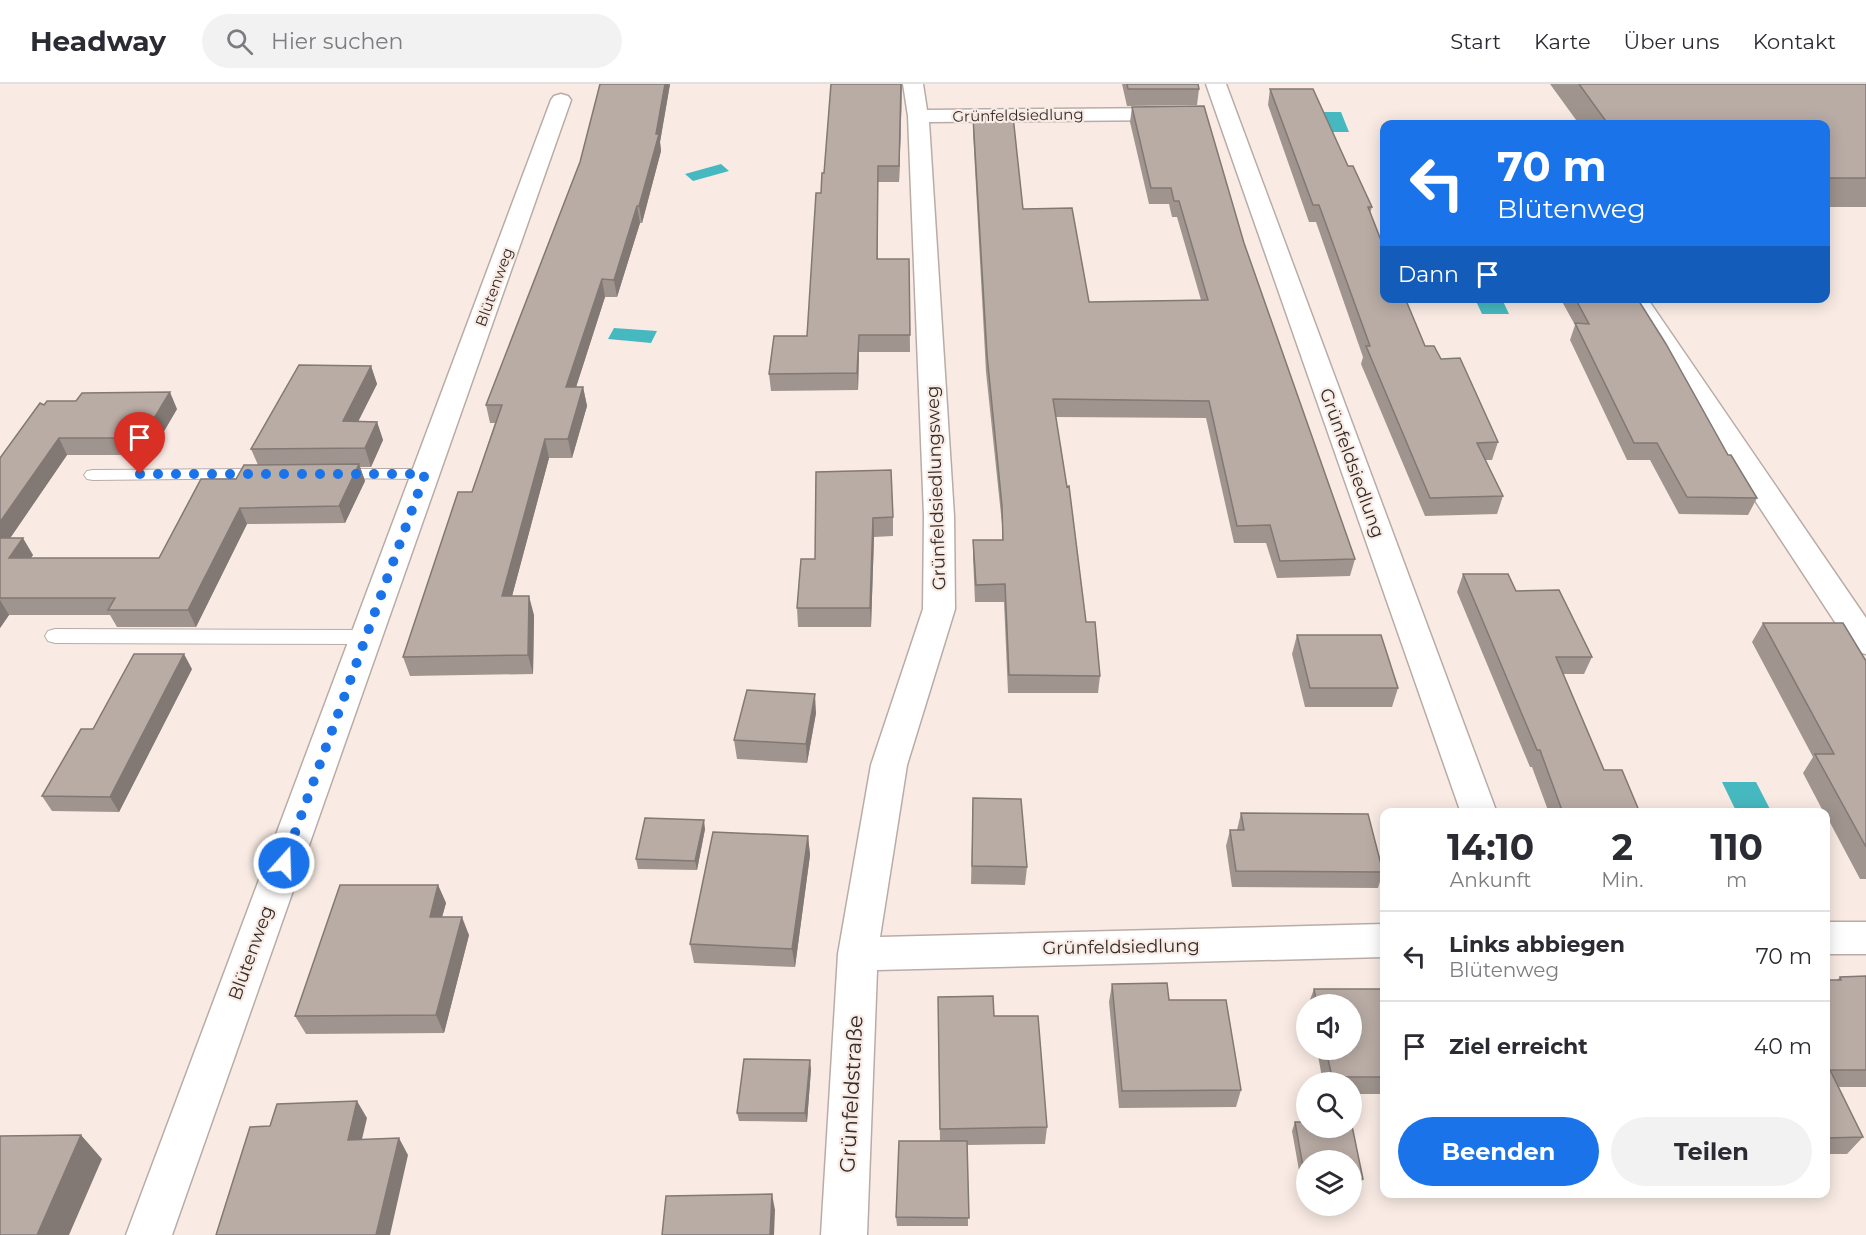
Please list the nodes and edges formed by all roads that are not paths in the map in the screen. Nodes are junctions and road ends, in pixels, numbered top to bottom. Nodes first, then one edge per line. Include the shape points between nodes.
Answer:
1 (913, 84) edge
2 (1216, 84) edge
3 (561, 100) dead end
4 (1205, 113) junction
5 (918, 116) junction
6 (1637, 303) edge
7 (283, 474) edge
8 (318, 474) edge
9 (425, 474) junction
10 (93, 475) dead end
11 (55, 636) dead end
12 (366, 637) junction
13 (1866, 643) edge
14 (1477, 808) edge
15 (1830, 938) edge
16 (1866, 938) edge
17 (1380, 941) edge
18 (858, 954) junction
19 (149, 1235) edge
20 (844, 1235) edge

1 - 5 street, Grünfeldsiedlungsweg
2 - 4 street, Grünfeldsiedlung
3 - 9 street, Blütenweg
4 - 5 street, Grünfeldsiedlung
4 - 14 street, Grünfeldsiedlung
5 - 18 street, Grünfeldsiedlungsweg via 939,516 939,609 889,765
6 - 13 street
7 - 10 lane
8 - 9 lane
9 - 12 street, Blütenweg
11 - 12 lane
12 - 19 street, Blütenweg
15 - 16 street
17 - 18 street, Grünfeldsiedlung
18 - 20 street, Grünfeldstraße

